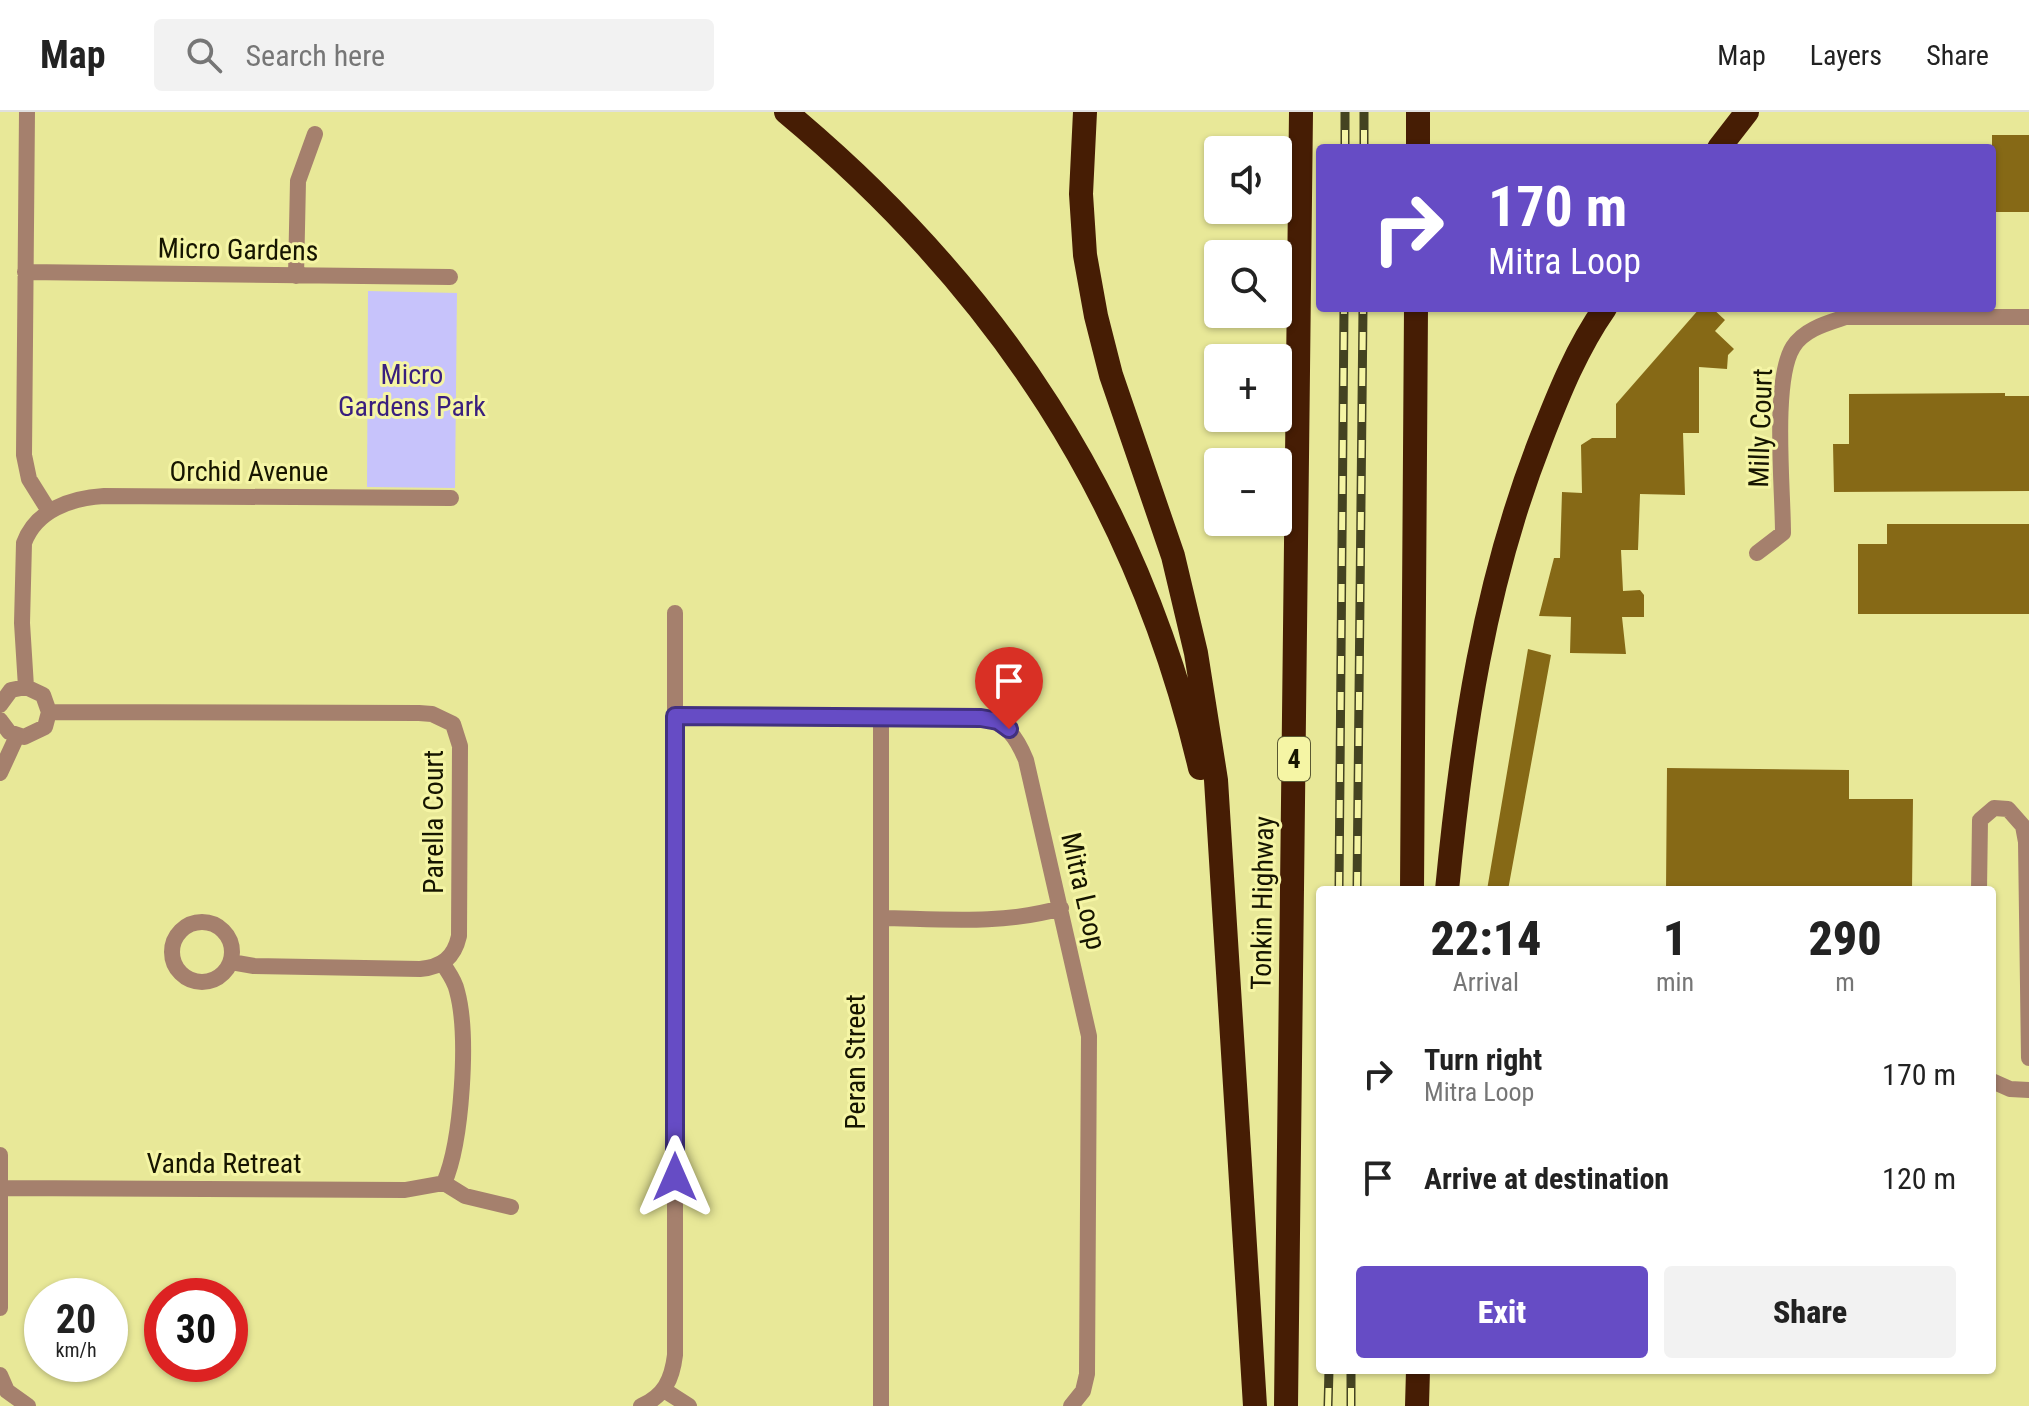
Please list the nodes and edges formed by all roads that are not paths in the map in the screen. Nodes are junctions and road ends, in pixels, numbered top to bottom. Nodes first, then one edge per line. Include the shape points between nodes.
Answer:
1 (27, 112) edge
2 (786, 112) edge
3 (1085, 112) edge
4 (1301, 112) edge
5 (1418, 112) edge
6 (1747, 112) edge
7 (315, 134) dead end
8 (1418, 144) edge
9 (1722, 144) edge
10 (25, 272) junction
11 (296, 276) junction
12 (450, 277) dead end
13 (1416, 312) edge
14 (1602, 312) edge
15 (2029, 317) edge
16 (451, 498) dead end
17 (49, 511) junction
18 (1757, 553) dead end
19 (675, 613) dead end
20 (26, 687) junction
21 (0, 705) edge
22 (49, 712) junction
23 (675, 716) junction
24 (881, 717) junction
25 (0, 720) edge
26 (17, 736) junction
27 (0, 773) edge
28 (1412, 886) edge
29 (1447, 886) edge
30 (1979, 886) edge
31 (1061, 908) junction
32 (1223, 908) junction
33 (881, 918) junction
34 (231, 962) dead end
35 (443, 964) junction
36 (2029, 1058) edge
37 (1996, 1083) edge
38 (2029, 1090) edge
39 (0, 1155) edge
40 (444, 1183) junction
41 (2, 1188) junction
42 (511, 1207) dead end
43 (0, 1308) edge
44 (1409, 1374) edge
45 (1418, 1374) edge
46 (0, 1375) edge
47 (664, 1390) junction
48 (3, 1394) edge
49 (1075, 1405) edge
50 (28, 1406) edge
51 (641, 1406) edge
52 (689, 1406) edge
53 (881, 1406) edge
54 (1255, 1406) edge
55 (1286, 1406) edge
56 (1409, 1406) edge
57 (1417, 1406) edge

1 - 10 street
2 - 32 highway via 888,202 984,311 1026,369 1101,494 1137,573 1181,695 1200,765
3 - 32 highway via 1085,255 1111,375 1173,556 1196,653 1216,780
4 - 55 highway, Tonkin Highway / 4
5 - 8 highway
6 - 9 highway
7 - 11 street via 298,181
10 - 11 street, Micro Gardens
10 - 17 street via 24,455 29,479
11 - 12 street, Micro Gardens
13 - 28 highway
14 - 29 highway via 1560,391 1523,484 1495,579 1463,741
15 - 18 street, Milly Court via 1846,317 1819,325 1794,344 1782,371 1783,533
16 - 17 street, Orchid Avenue via 104,496 69,501
17 - 20 street via 28,533 22,554
19 - 23 street
20 - 21 street via 11,690
20 - 22 street via 43,695
22 - 26 street via 39,732
22 - 35 street, Parella Court via 419,713 453,724 460,746 459,936
23 - 24 street, Mitra Loop
23 - 47 street via 675,1355
24 - 31 street, Mitra Loop via 981,718 1009,729 1026,760
24 - 33 street, Peran Street
25 - 26 street
26 - 27 street
30 - 36 street via 1980,820 1994,808 2008,809 2023,826 2026,842
31 - 33 street via 997,919
31 - 49 street, Mitra Loop via 1089,1036 1087,1374
32 - 54 highway
33 - 53 street, Peran Street
34 - 35 street via 420,969
35 - 40 street via 458,993 461,1016 460,1129
37 - 38 street
39 - 41 street
40 - 41 street, Vanda Retreat via 405,1190
40 - 42 street via 465,1196
41 - 43 street
44 - 56 highway
45 - 57 highway
46 - 48 street
47 - 51 street
47 - 52 street
48 - 50 street

